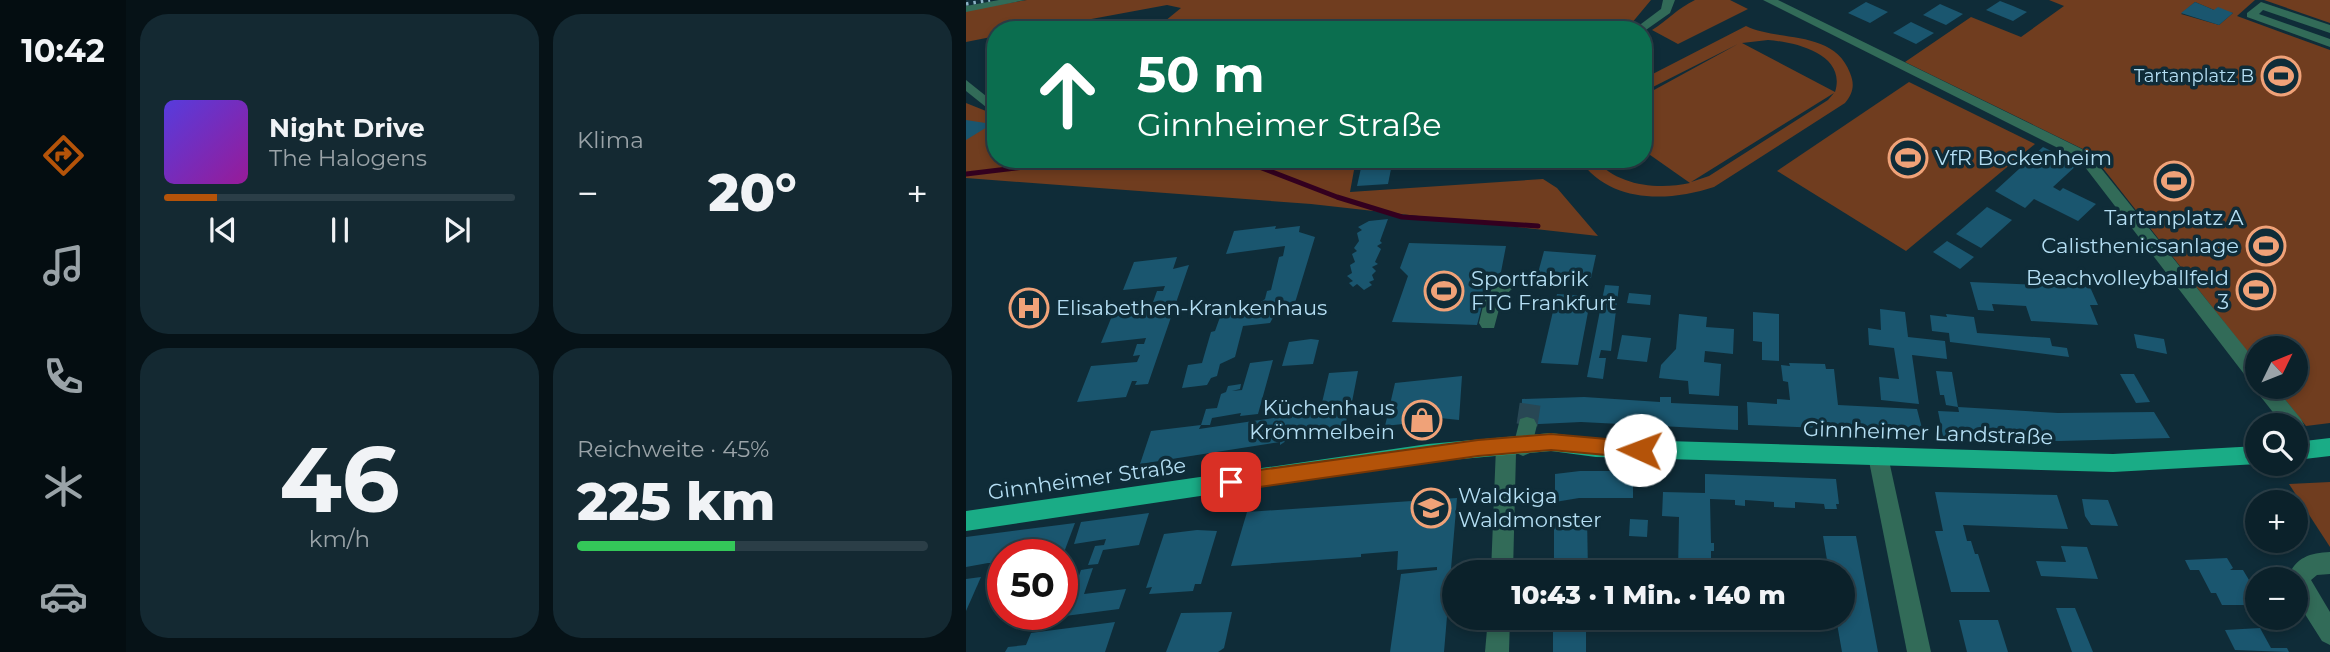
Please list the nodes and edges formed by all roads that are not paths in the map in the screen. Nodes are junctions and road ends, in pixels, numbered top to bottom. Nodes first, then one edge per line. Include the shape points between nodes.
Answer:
1 (1019, 0) edge
2 (1669, 0) edge
3 (1769, 0) edge
4 (966, 9) edge
5 (1652, 21) edge
6 (2330, 29) edge
7 (2330, 43) edge
8 (966, 84) edge
9 (987, 103) edge
10 (1505, 288) dead end
11 (1488, 323) dead end
12 (2245, 361) edge
13 (2274, 399) edge
14 (2285, 413) edge
15 (1527, 425) tunnel mouth
16 (1514, 447) junction
17 (1878, 456) junction
18 (2245, 456) edge
19 (966, 521) edge
20 (1503, 560) edge
21 (2330, 563) edge
22 (1498, 630) edge
23 (2330, 633) edge
24 (1497, 652) edge
25 (1919, 652) edge

1 - 4 street
2 - 5 street via 1666,11
3 - 12 street via 2083,155
6 - 7 street via 2262,5 2251,15
8 - 9 street
10 - 11 street via 1494,295
13 - 14 street
15 - 16 street
16 - 17 main road, Ginnheimer Landstraße via 1551,452 1596,448
16 - 19 main road, Ginnheimer Straße via 1409,455
16 - 20 street
17 - 18 main road, Ginnheimer Landstraße via 2125,463
17 - 25 street
21 - 23 street via 2312,564 2299,577
22 - 24 street

